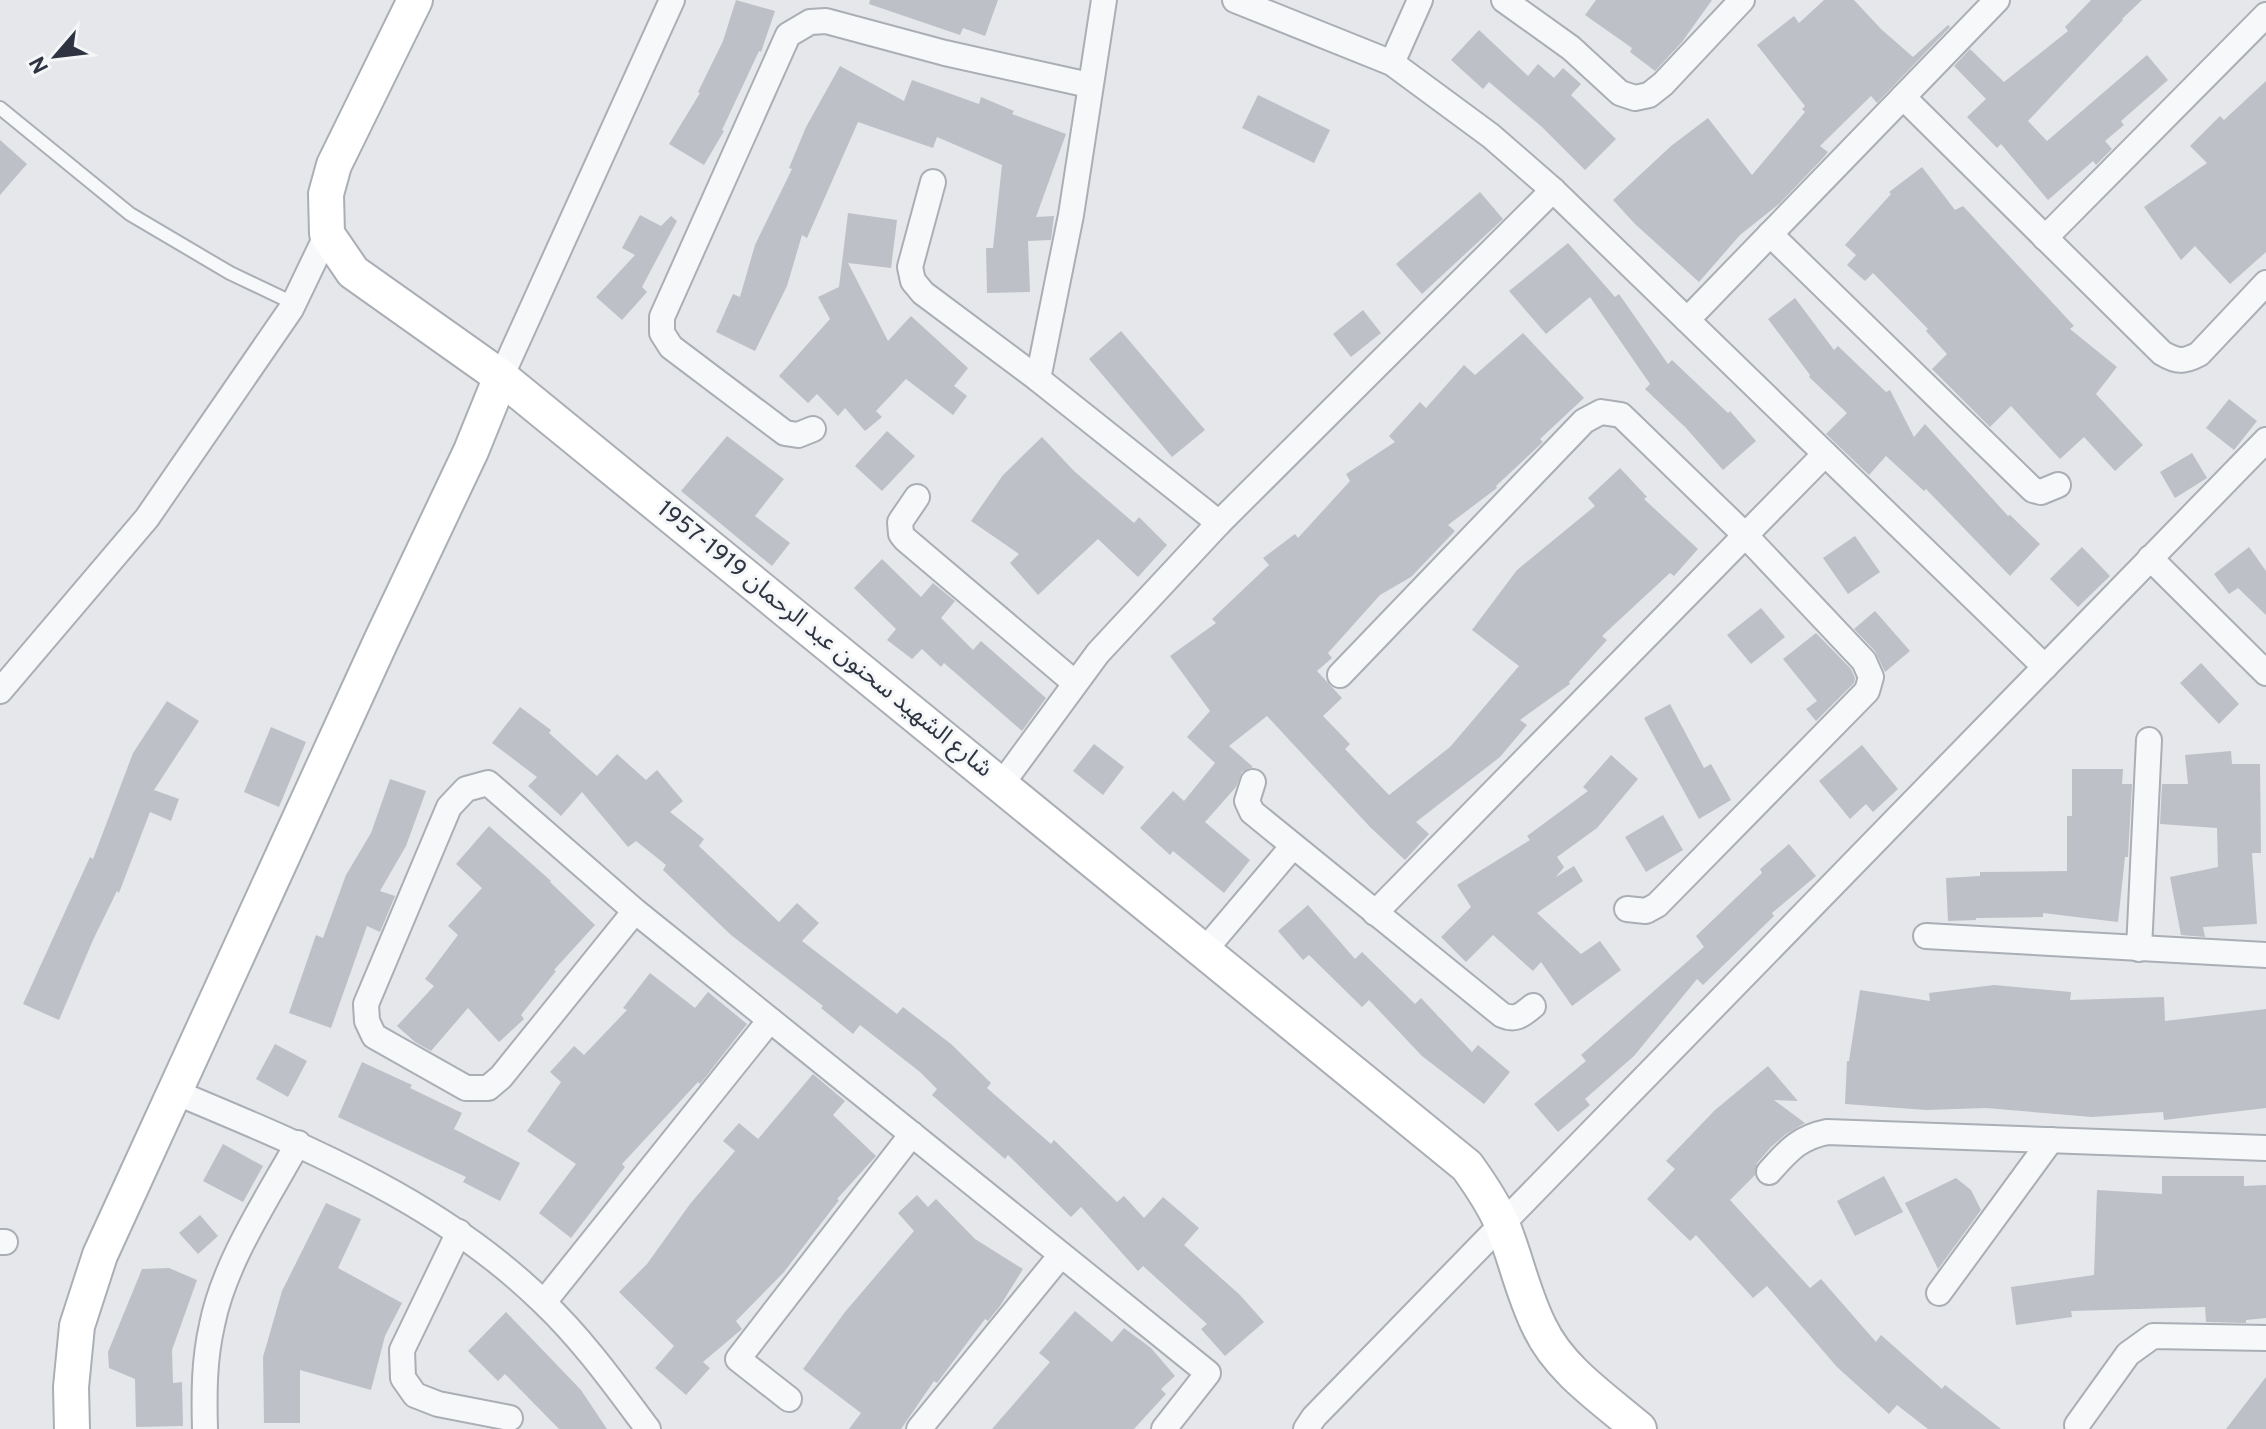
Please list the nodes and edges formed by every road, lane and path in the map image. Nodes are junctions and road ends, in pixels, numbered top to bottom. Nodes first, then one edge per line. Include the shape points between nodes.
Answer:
1 (415, 0) edge
2 (672, 0) edge
3 (1104, 0) edge
4 (1235, 0) edge
5 (1420, 0) edge
6 (1504, 0) edge
7 (1742, 0) edge
8 (1997, 0) edge
9 (2266, 15) edge
10 (1392, 63) junction
11 (1089, 85) junction
12 (1903, 97) junction
13 (0, 108) edge
14 (933, 182) dead end
15 (1553, 190) junction
16 (327, 234) junction
17 (1770, 234) junction
18 (2045, 238) junction
19 (2266, 283) edge
20 (293, 303) junction
21 (1687, 320) junction
22 (501, 377) junction
23 (1038, 379) junction
24 (813, 429) dead end
25 (2266, 440) edge
26 (1825, 454) junction
27 (2058, 485) dead end
28 (917, 497) dead end
29 (1219, 523) junction
30 (1745, 535) junction
31 (2150, 558) junction
32 (2045, 667) junction
33 (2266, 672) edge
34 (1340, 675) dead end
35 (1075, 683) junction
36 (0, 691) edge
37 (2149, 740) dead end
38 (1253, 782) dead end
39 (1001, 785) junction
40 (1293, 846) junction
41 (1627, 909) dead end
42 (635, 911) junction
43 (1375, 913) junction
44 (1926, 936) dead end
45 (2139, 949) junction
46 (1204, 951) junction
47 (2266, 955) edge
48 (1533, 1006) dead end
49 (770, 1020) junction
50 (175, 1092) junction
51 (912, 1134) junction
52 (2051, 1140) junction
53 (298, 1143) junction
54 (2266, 1148) edge
55 (1769, 1172) dead end
56 (1502, 1223) junction
57 (459, 1232) junction
58 (1061, 1255) junction
59 (1939, 1293) dead end
60 (544, 1302) junction
61 (2266, 1338) edge
62 (789, 1399) dead end
63 (510, 1418) dead end
64 (2077, 1425) dead end
65 (72, 1429) edge
66 (205, 1429) edge
67 (648, 1429) edge
68 (919, 1429) edge
69 (1164, 1429) edge
70 (1306, 1429) edge
71 (1639, 1429) edge

1 - 16 street via 334,165 326,194
2 - 22 street
3 - 11 street
4 - 10 street
5 - 10 street
6 - 7 street via 1571,48 1620,93 1635,98 1663,84
8 - 12 street
9 - 18 street
10 - 15 street
11 - 23 street via 1071,215
11 - 24 street via 826,21 810,22 788,35 662,317 662,333 671,347 785,433
12 - 17 street
12 - 18 street
13 - 20 lane via 130,214
14 - 23 street via 910,267 913,281
15 - 21 street
15 - 29 street
16 - 20 street
16 - 22 street, شارع الشهيد سحنون عبد الرحمان 1919-1957 via 353,272
17 - 21 street
17 - 27 street via 2033,490
18 - 19 street via 2175,360 2199,354
20 - 36 street via 147,518
21 - 26 street
22 - 39 street, شارع الشهيد سحنون عبد الرحمان 1919-1957
22 - 50 street
23 - 29 street
25 - 31 street
26 - 30 street
26 - 32 street
28 - 35 street via 900,522 905,539
29 - 35 street
30 - 34 street via 1621,415 1601,412 1584,421
30 - 41 street via 1864,661 1871,677 1867,691 1657,905 1646,911
30 - 43 street
31 - 32 street
31 - 33 street
32 - 56 street
35 - 39 street
37 - 45 street
38 - 40 street via 1247,801 1252,812
39 - 46 street, شارع الشهيد سحنون عبد الرحمان 1919-1957
40 - 43 street
40 - 46 street
42 - 42 street via 488,783 466,789 449,807 366,1004 367,1021 374,1036 466,1088 488,1088
42 - 49 street
43 - 48 street via 1502,1015 1512,1019
44 - 45 street
45 - 47 street
46 - 56 street, شارع الشهيد سحنون عبد الرحمان 1919-1957 via 1467,1166
49 - 51 street
49 - 60 street
50 - 53 street
50 - 65 street via 100,1255 77,1326
51 - 58 street
51 - 62 street via 738,1359
52 - 54 street
52 - 55 street via 1827,1132 1808,1136
52 - 59 street
53 - 57 street via 410,1200
53 - 66 street via 230,1270 212,1323 203,1383
56 - 70 street
56 - 71 street, شارع الشهيد سحنون عبد الرحمان 1919-1957 via 1535,1318 1556,1354
57 - 60 street
57 - 63 street via 402,1350 403,1378 415,1395 438,1404
58 - 68 street
58 - 69 street via 1208,1373
60 - 67 street
61 - 64 street via 2153,1336 2128,1354

